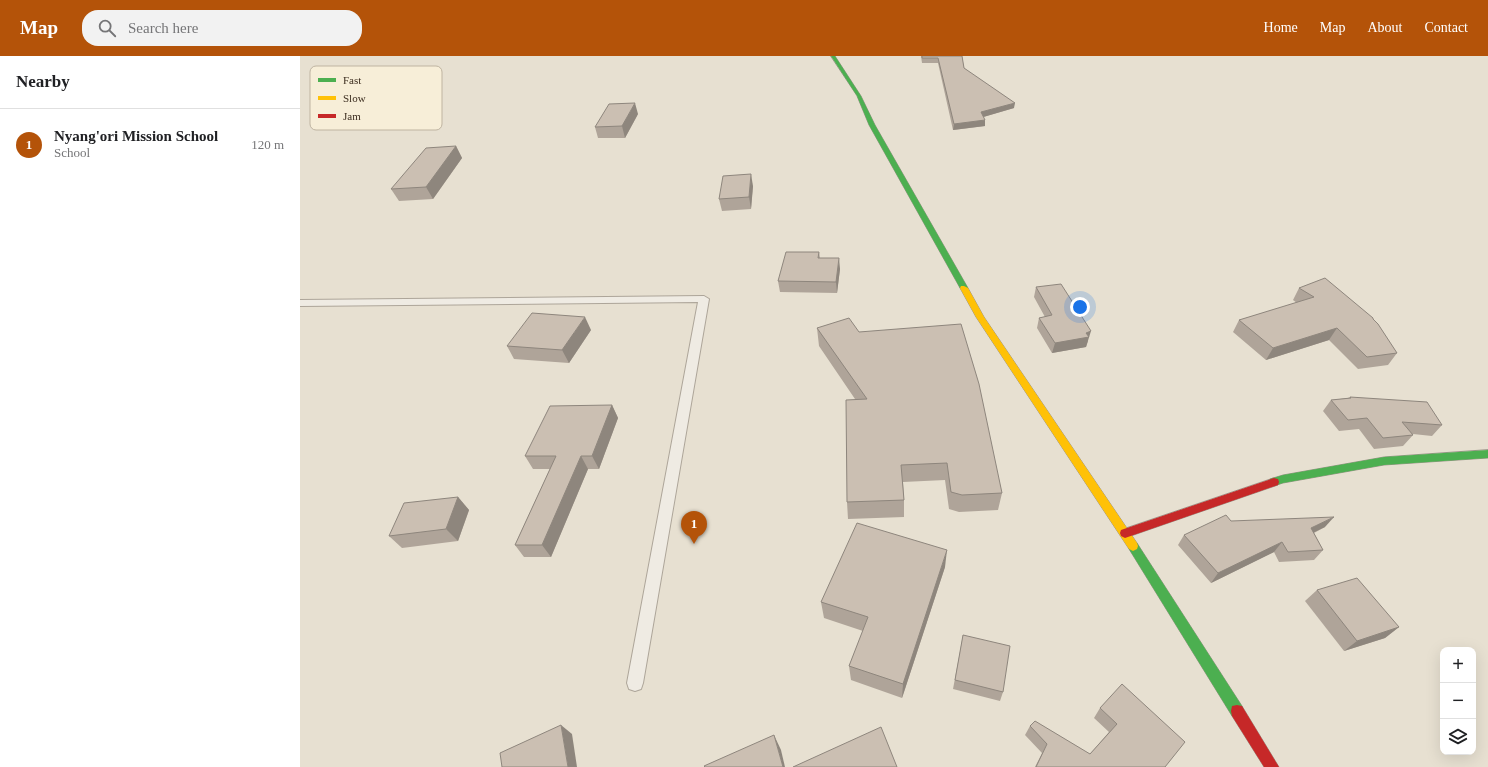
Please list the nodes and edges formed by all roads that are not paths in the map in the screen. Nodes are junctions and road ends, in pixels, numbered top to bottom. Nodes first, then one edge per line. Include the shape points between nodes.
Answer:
1 (832, 56) edge
2 (300, 303) edge
3 (1488, 454) edge
4 (1125, 533) junction
5 (635, 683) dead end
6 (1272, 767) edge

1 - 4 street via 859,96 872,125 980,317
2 - 5 lane via 704,298
3 - 4 street via 1384,461 1283,479
4 - 6 street

